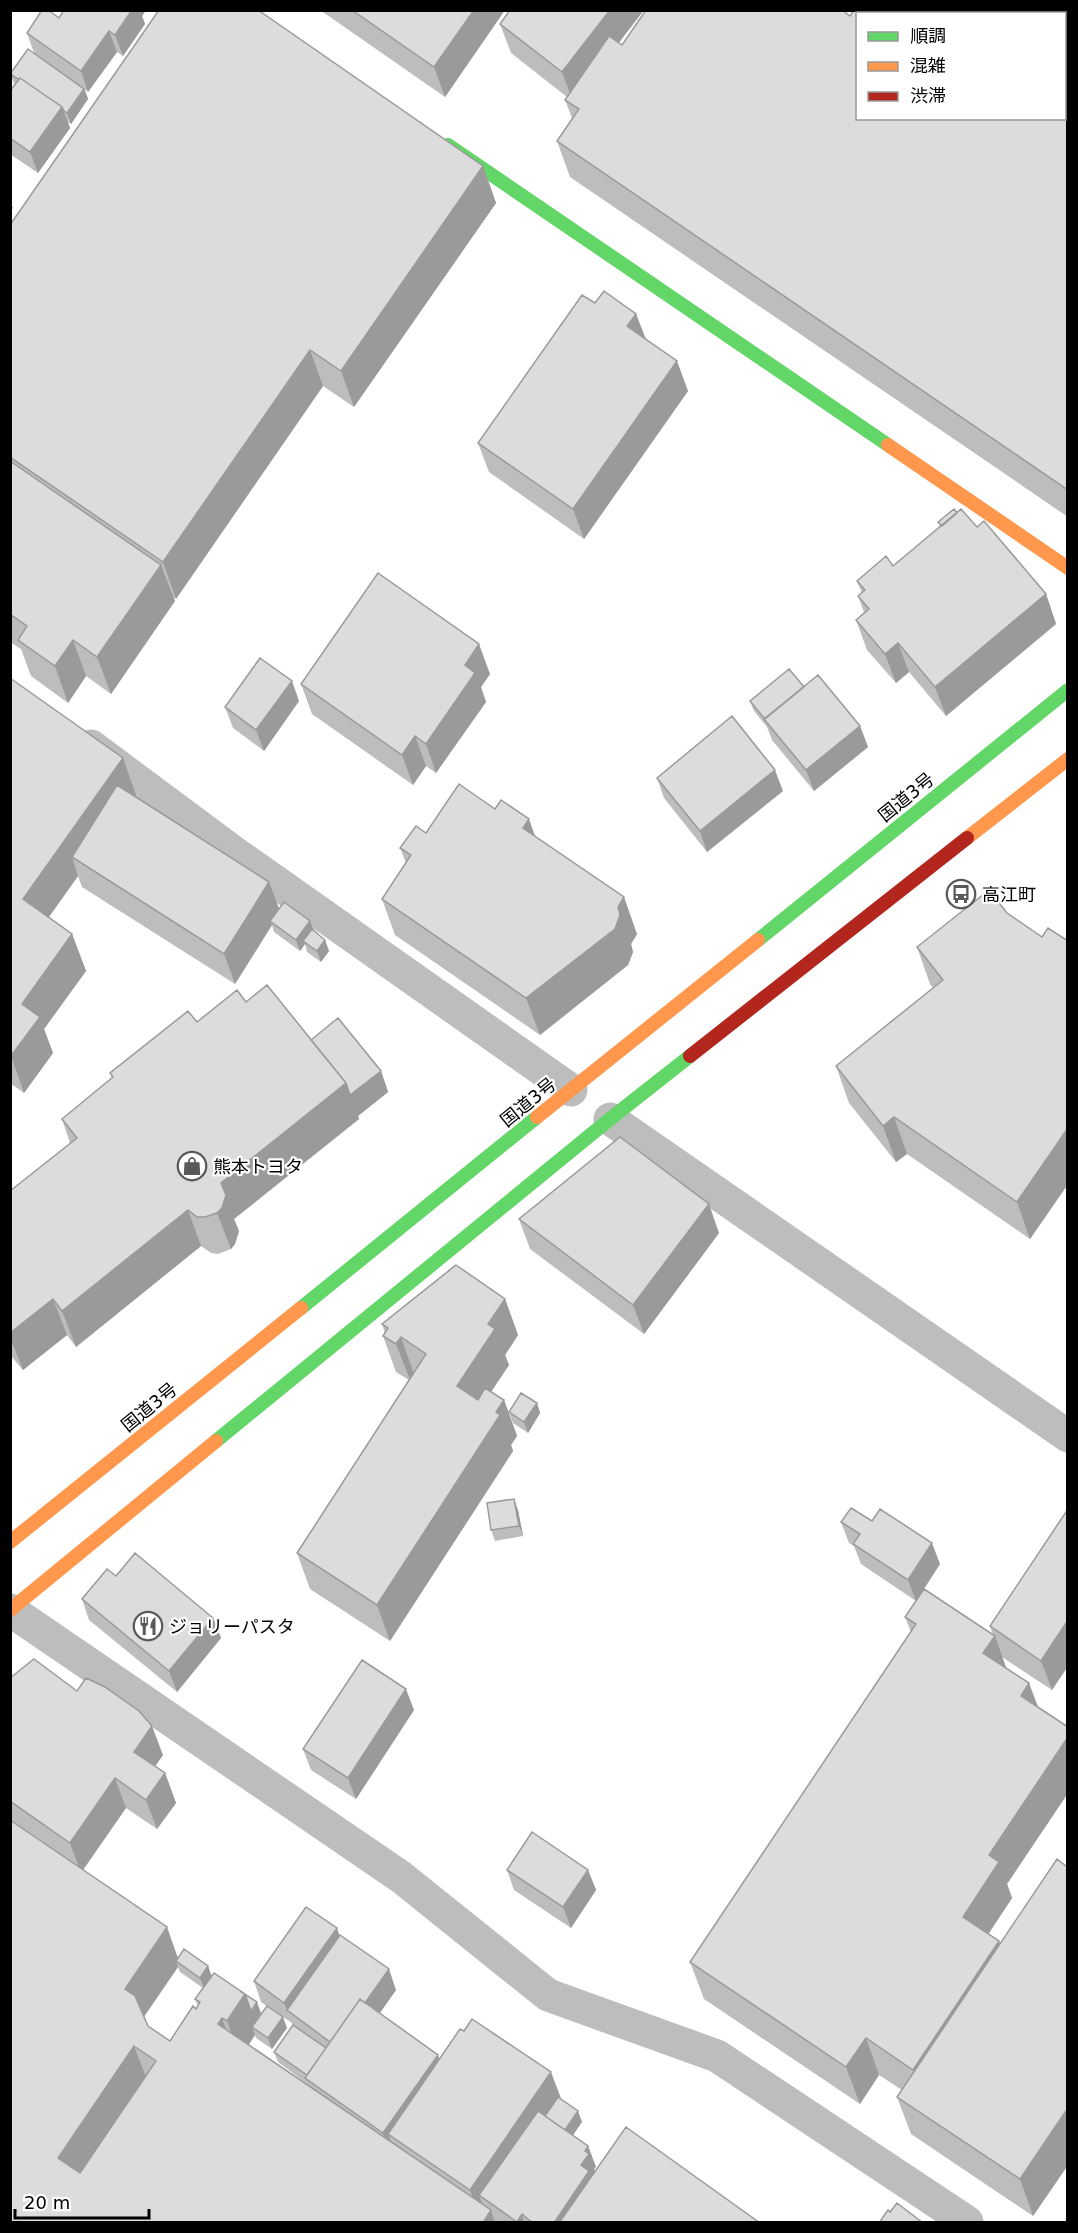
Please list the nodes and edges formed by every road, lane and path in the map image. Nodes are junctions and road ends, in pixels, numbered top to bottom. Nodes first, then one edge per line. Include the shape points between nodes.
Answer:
1 (438, 138) edge
2 (1068, 568) edge
3 (1068, 690) edge
4 (66, 726) edge
5 (1068, 759) edge
6 (572, 1090) junction
7 (610, 1119) junction
8 (1068, 1436) edge
9 (10, 1542) edge
10 (10, 1610) edge
11 (967, 2223) edge

1 - 2 main road
3 - 6 main road, 国道3号
4 - 6 street via 231,851
5 - 7 main road
6 - 9 main road, 国道3号
7 - 8 street
7 - 10 main road
10 - 11 street via 401,1877 548,1995 717,2056

